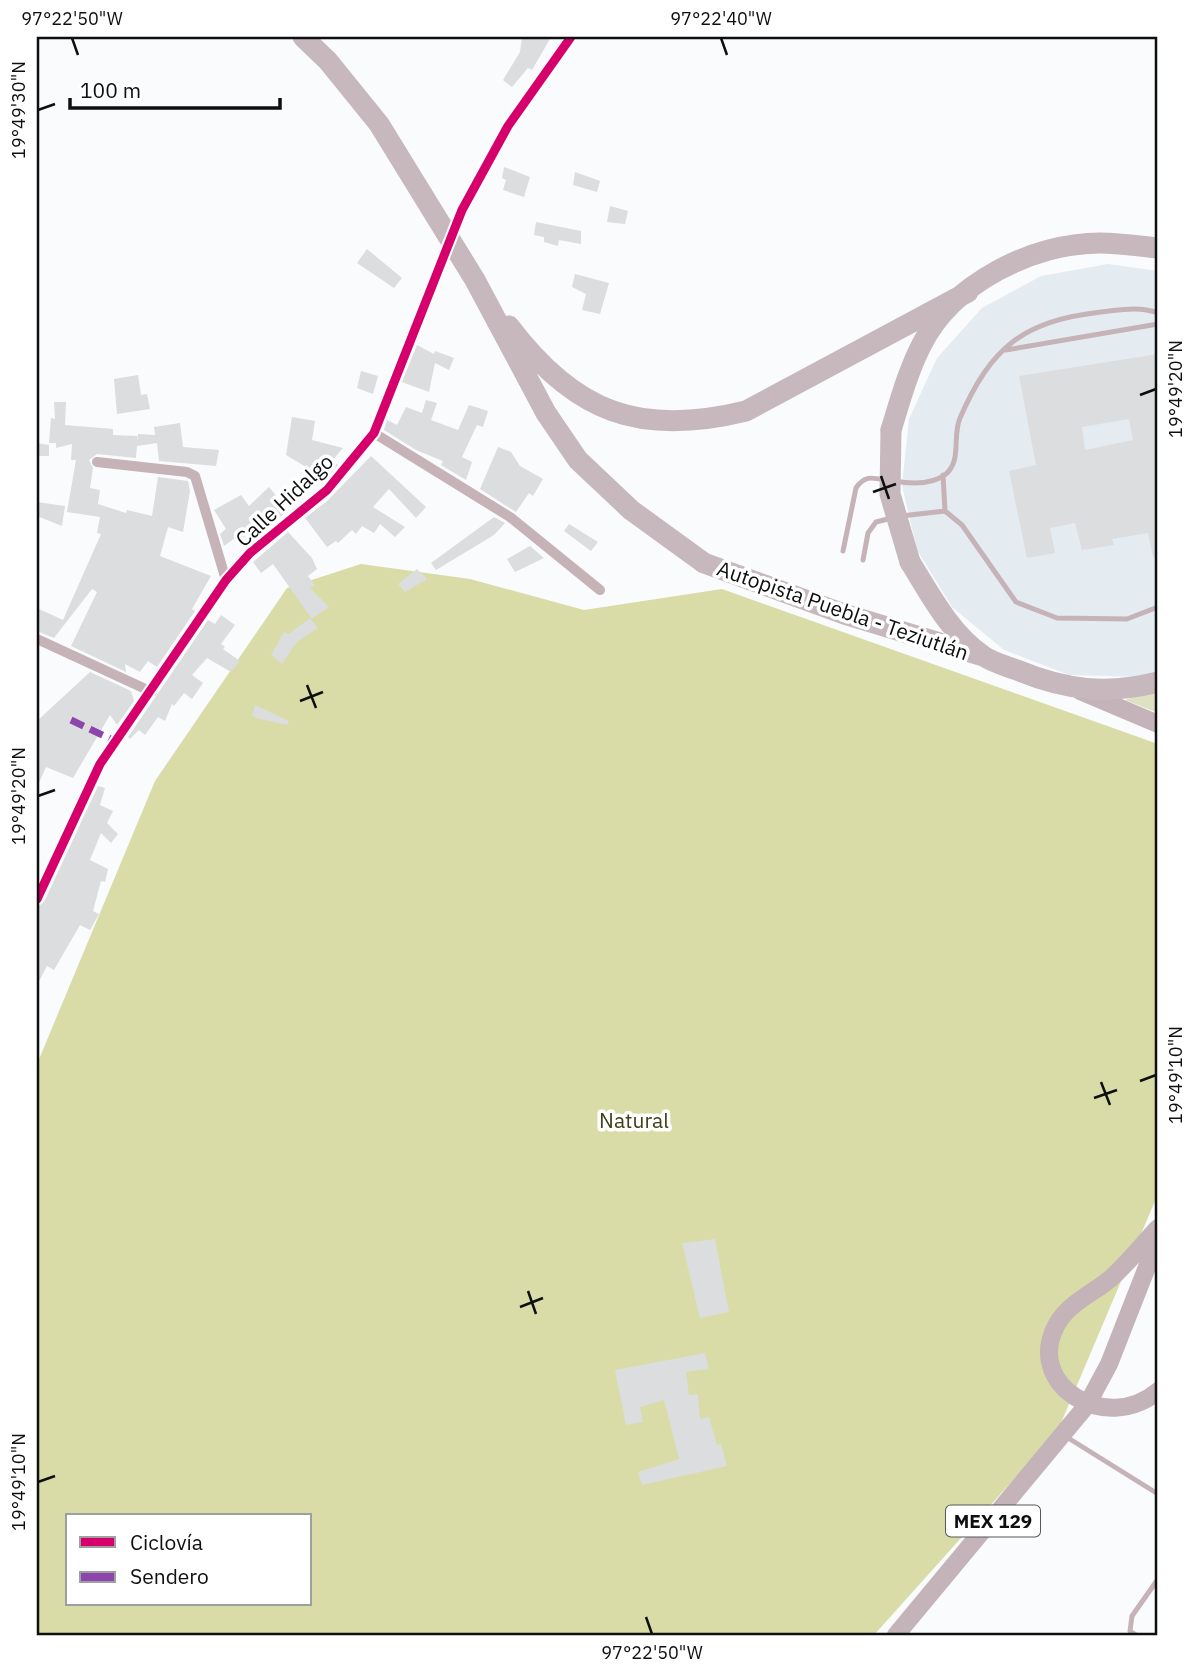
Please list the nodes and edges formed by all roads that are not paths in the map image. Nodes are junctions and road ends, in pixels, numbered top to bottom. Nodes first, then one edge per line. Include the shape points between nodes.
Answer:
1 (303, 37) edge
2 (571, 37) edge
3 (462, 210) tunnel mouth
4 (1158, 248) edge
5 (443, 256) dead end
6 (475, 280) junction
7 (968, 292) junction
8 (1158, 313) edge
9 (1158, 324) edge
10 (1003, 351) junction
11 (374, 433) junction
12 (97, 462) dead end
13 (943, 475) junction
14 (945, 512) junction
15 (843, 551) dead end
16 (863, 560) dead end
17 (226, 580) junction
18 (600, 590) dead end
19 (1158, 607) edge
20 (37, 639) edge
21 (983, 656) junction
22 (1158, 682) edge
23 (1077, 690) junction
24 (152, 692) junction
25 (1158, 724) edge
26 (37, 899) edge
27 (1158, 1228) edge
28 (1158, 1239) edge
29 (1158, 1391) edge
30 (1087, 1405) junction
31 (1065, 1436) junction
32 (1158, 1494) edge
33 (1158, 1579) edge
34 (896, 1635) edge
35 (1136, 1635) edge

1 - 6 highway via 379,124
2 - 3 street via 508,126
4 - 7 highway, Autopista Puebla - Teziutlán via 1099,243 1047,251 1018,261
5 - 11 street, Calle Hidalgo
6 - 7 highway, Autopista Puebla - Teziutlán via 553,377 615,413 644,421 709,420 746,411
6 - 21 highway, Autopista Puebla - Teziutlán via 541,404 578,460 631,510 704,563 845,614
7 - 21 highway, Autopista Puebla - Teziutlán, bridge via 939,318 909,372 891,430 890,494 910,562 940,610
8 - 10 lane via 1142,307 1061,317 1018,337
9 - 10 lane
10 - 13 lane via 987,365 958,422 956,457
11 - 17 street, Calle Hidalgo via 327,490 250,553
11 - 18 street via 510,517
12 - 17 street via 195,476
13 - 14 lane
13 - 15 lane via 909,484 868,477 861,480
14 - 16 lane via 876,522
14 - 19 lane via 962,525 1016,602 1057,618 1127,619
17 - 24 street, Calle Hidalgo
20 - 24 street
21 - 23 highway, Autopista Puebla - Teziutlán
22 - 23 highway, Autopista Puebla - Teziutlán via 1113,691
23 - 25 main road
24 - 26 street, Calle Hidalgo via 100,764
27 - 30 main road via 1111,1278 1069,1308 1057,1325 1050,1346 1053,1369 1062,1386
28 - 30 main road, MEX 129
29 - 30 main road via 1122,1409
30 - 31 main road, MEX 129
31 - 32 lane
31 - 34 main road, MEX 129
33 - 35 lane via 1132,1616 1130,1631

